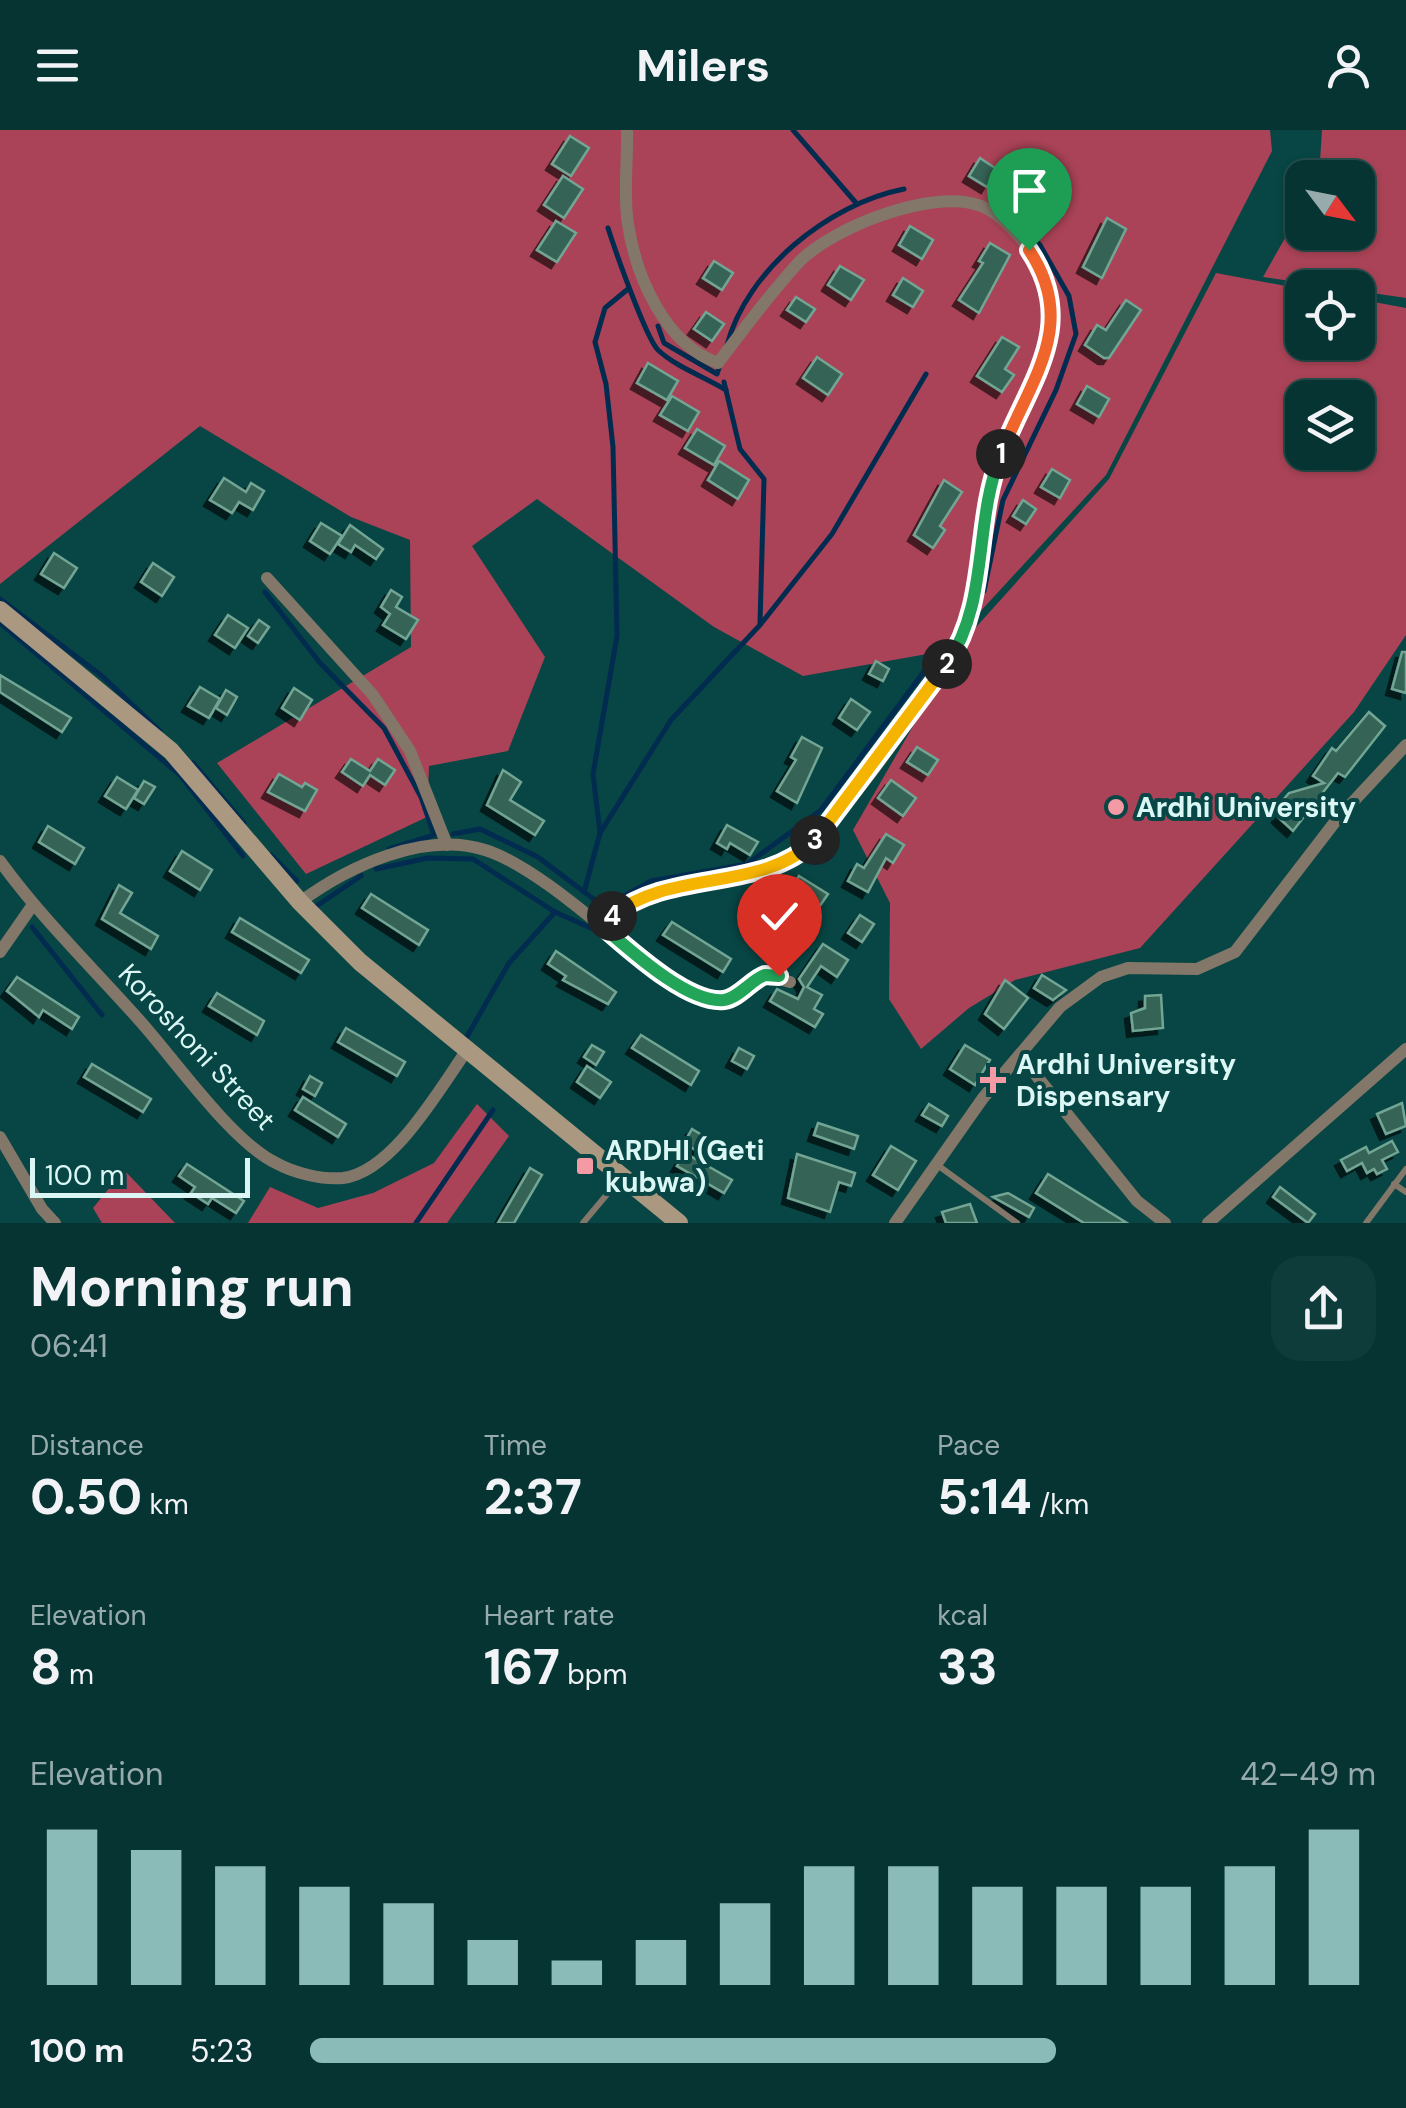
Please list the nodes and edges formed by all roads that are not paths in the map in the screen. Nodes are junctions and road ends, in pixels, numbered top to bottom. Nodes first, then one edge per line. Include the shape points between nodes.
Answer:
1 (628, 130) edge
2 (267, 578) dead end
3 (0, 610) edge
4 (1406, 745) edge
5 (447, 844) junction
6 (0, 862) edge
7 (300, 902) junction
8 (32, 906) junction
9 (602, 926) junction
10 (0, 952) edge
11 (790, 982) dead end
12 (1406, 1049) edge
13 (467, 1050) junction
14 (1015, 1063) junction
15 (0, 1137) edge
16 (935, 1163) junction
17 (1406, 1169) edge
18 (623, 1175) junction
19 (1394, 1184) junction
20 (1406, 1192) edge
21 (55, 1223) edge
22 (582, 1223) edge
23 (679, 1223) edge
24 (895, 1223) edge
25 (1017, 1223) edge
26 (1164, 1223) edge
27 (1208, 1223) edge
28 (1366, 1223) edge

1 - 9 street via 627,222 638,264 676,336 706,359 718,363 802,259 858,224 949,200 982,206 1022,240 1042,269 1053,314 1051,337 990,480 969,625 849,800 791,859 649,895
2 - 5 street via 382,709 410,751
3 - 7 street via 171,751
4 - 14 street via 1338,818 1235,952 1197,969 1128,968 1101,977 1060,1007
5 - 7 street via 357,866
5 - 9 street via 490,851
6 - 8 street, Koroshoni Street
7 - 13 street via 360,962
8 - 10 street
8 - 13 street, Koroshoni Street via 237,1131 276,1164 306,1174 344,1178 368,1168 406,1136
9 - 11 street via 648,965 712,998 733,997 765,975
12 - 27 street
13 - 18 street
14 - 16 street
14 - 26 street via 1027,1064 1125,1187
15 - 21 street
16 - 24 street
16 - 25 lane
17 - 19 lane
18 - 22 lane
18 - 23 street
19 - 20 lane
19 - 28 lane

